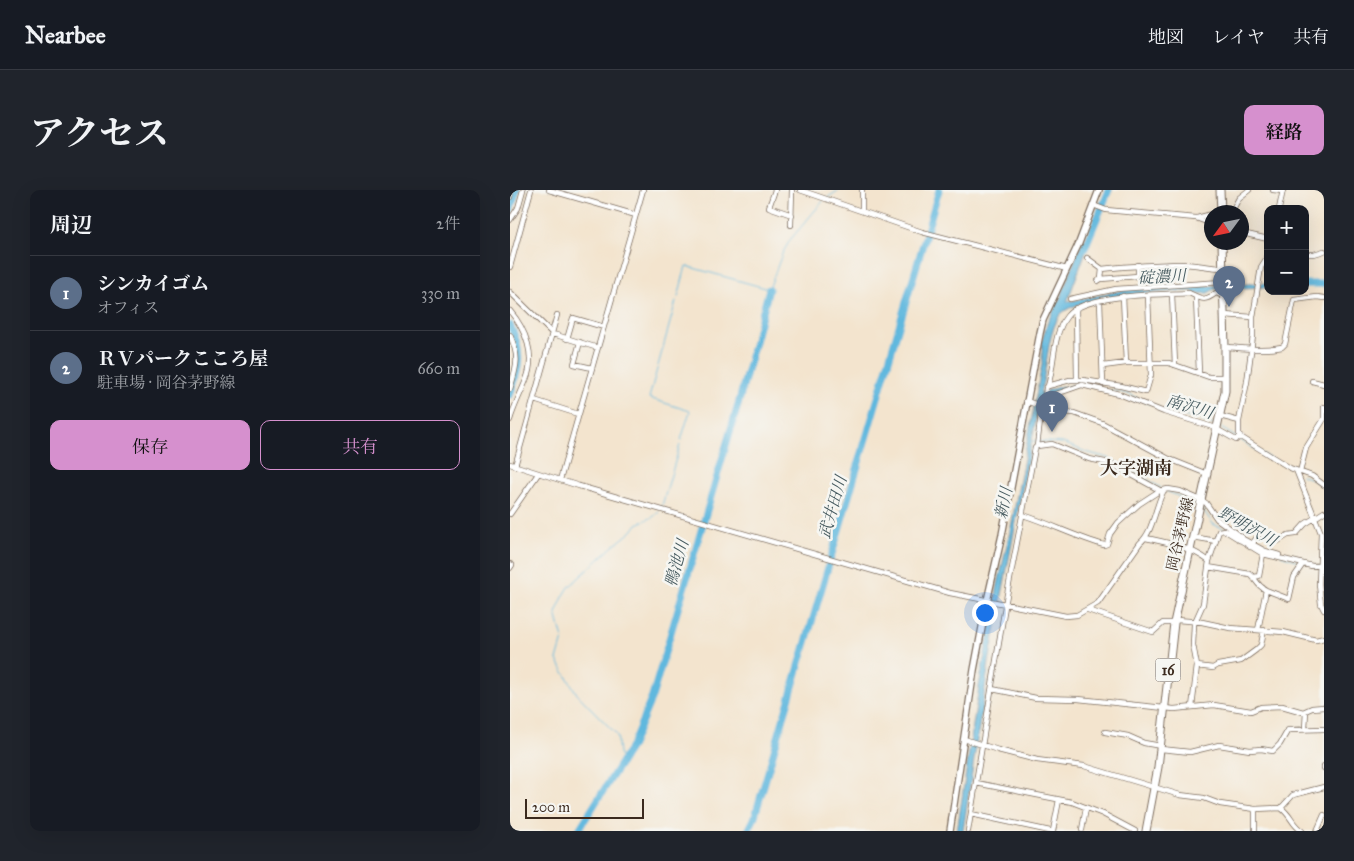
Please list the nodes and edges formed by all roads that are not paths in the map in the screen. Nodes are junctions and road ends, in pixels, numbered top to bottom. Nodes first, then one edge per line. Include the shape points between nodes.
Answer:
1 (511, 190) edge
2 (523, 190) edge
3 (531, 190) edge
4 (549, 190) edge
5 (643, 190) edge
6 (774, 190) edge
7 (792, 190) edge
8 (800, 190) edge
9 (862, 190) edge
10 (1099, 190) edge
11 (1220, 190) edge
12 (1249, 190) edge
13 (1273, 190) edge
14 (1283, 190) edge
15 (510, 197) edge
16 (1221, 205) edge
17 (1235, 205) edge
18 (1280, 205) edge
19 (1095, 206) junction
20 (862, 210) junction
21 (636, 215) junction
22 (792, 215) junction
23 (1204, 216) edge
24 (1196, 218) junction
25 (510, 220) edge
26 (1204, 221) edge
27 (792, 225) dead end
28 (1249, 235) edge
29 (1264, 238) edge
30 (1222, 250) edge
31 (1324, 251) edge
32 (1309, 254) edge
33 (1088, 258) dead end
34 (1264, 262) edge
35 (1138, 265) junction
36 (510, 267) edge
37 (1222, 268) junction
38 (1067, 269) junction
39 (1102, 269) junction
40 (1222, 288) junction
41 (510, 292) edge
42 (1172, 294) junction
43 (1148, 295) junction
44 (1123, 296) junction
45 (1196, 298) junction
46 (1324, 298) edge
47 (1070, 299) dead end
48 (1100, 301) junction
49 (1076, 308) junction
50 (510, 311) edge
51 (557, 314) dead end
52 (1224, 315) junction
53 (1252, 317) junction
54 (604, 327) junction
55 (553, 334) junction
56 (510, 335) edge
57 (567, 339) junction
58 (580, 342) junction
59 (1226, 347) junction
60 (598, 348) junction
61 (1251, 349) junction
62 (1150, 363) junction
63 (1126, 364) junction
64 (1175, 365) junction
65 (1103, 366) junction
66 (592, 368) junction
67 (1198, 373) junction
68 (1226, 377) junction
69 (1077, 380) junction
70 (1312, 381) dead end
71 (1103, 384) junction
72 (1324, 384) edge
73 (1048, 386) junction
74 (510, 389) edge
75 (1045, 398) junction
76 (534, 400) junction
77 (1028, 402) junction
78 (1041, 405) junction
79 (1324, 406) edge
80 (578, 414) junction
81 (1220, 416) junction
82 (1324, 419) edge
83 (510, 420) edge
84 (1239, 421) junction
85 (1217, 429) junction
86 (1239, 436) junction
87 (1037, 446) junction
88 (512, 465) edge
89 (1298, 471) junction
90 (538, 474) junction
91 (1207, 474) junction
92 (560, 480) junction
93 (1324, 485) edge
94 (1159, 491) junction
95 (1200, 504) junction
96 (1324, 512) edge
97 (510, 514) edge
98 (1023, 515) junction
99 (1316, 518) junction
100 (1193, 537) junction
101 (1146, 538) junction
102 (1240, 539) junction
103 (1216, 541) junction
104 (1251, 545) junction
105 (1190, 550) junction
106 (1263, 554) junction
107 (1210, 561) junction
108 (1302, 564) junction
109 (1321, 564) edge
110 (1208, 567) junction
111 (1253, 577) junction
112 (1266, 590) junction
113 (989, 601) junction
114 (1005, 605) junction
115 (1088, 610) junction
116 (1324, 610) edge
117 (1196, 622) junction
118 (1174, 623) junction
119 (1258, 630) junction
120 (1264, 630) junction
121 (1324, 638) edge
122 (1197, 666) junction
123 (992, 689) junction
124 (1192, 706) junction
125 (1164, 708) junction
126 (1324, 708) edge
127 (1306, 711) junction
128 (1305, 729) junction
129 (1324, 729) edge
130 (1105, 732) dead end
131 (966, 739) junction
132 (981, 744) junction
133 (1161, 748) junction
134 (976, 783) junction
135 (1154, 786) junction
136 (1324, 787) edge
137 (1059, 800) junction
138 (1086, 808) junction
139 (1281, 808) junction
140 (1256, 809) junction
141 (971, 814) junction
142 (1324, 815) edge
143 (1121, 824) junction
144 (1082, 830) dead end
145 (950, 831) edge
146 (968, 831) edge
147 (1052, 831) edge
148 (1119, 831) edge
149 (1135, 831) edge
150 (1146, 831) edge
151 (1255, 831) edge
152 (1302, 831) edge
153 (1317, 831) edge

1 - 15 street
2 - 25 street via 518,208
3 - 36 street
4 - 21 street
5 - 21 street
6 - 22 street via 769,207
7 - 22 street
8 - 20 street
9 - 20 street
10 - 19 street
11 - 16 main road
12 - 17 street
13 - 14 street
14 - 18 street
19 - 24 street via 1104,210
19 - 38 street
20 - 38 street via 924,232
21 - 54 street
22 - 27 street
23 - 24 street
24 - 26 street
28 - 29 street
30 - 37 main road, 岡谷茅野線 / 16
31 - 32 street
33 - 39 street
34 - 53 street
35 - 37 street
35 - 39 street
35 - 39 street via 1138,276 1099,280
37 - 40 main road, 岡谷茅野線 / 16
38 - 77 street via 1042,320
40 - 45 street via 1207,299
40 - 47 street via 1116,289
40 - 52 main road, 岡谷茅野線 / 16
41 - 55 street
42 - 43 street
42 - 45 street via 1189,293
42 - 64 street
43 - 44 street
43 - 62 street
44 - 48 street
44 - 63 street
45 - 67 street
46 - 61 street via 1294,300 1282,347
48 - 49 street
48 - 65 street
49 - 69 street
49 - 73 street via 1061,327
50 - 83 street via 523,331 531,358 527,378
51 - 55 street
52 - 53 street
52 - 59 main road, 岡谷茅野線 / 16
53 - 61 street
54 - 57 street via 573,318
54 - 60 street
55 - 57 street
55 - 76 street
56 - 74 street via 516,350 516,366
57 - 58 street
58 - 60 street
58 - 66 street via 574,364
59 - 61 street
59 - 68 main road, 岡谷茅野線 / 16
60 - 66 street
61 - 84 street
62 - 63 street
62 - 64 street
62 - 71 street via 1151,375 1146,392
63 - 65 street
64 - 67 street
65 - 71 street
66 - 80 street
67 - 68 street
68 - 81 main road, 岡谷茅野線 / 16
69 - 71 street
69 - 73 street
70 - 72 street
73 - 75 street
75 - 78 street
75 - 85 street via 1082,385 1119,394
76 - 80 street
76 - 88 street
77 - 78 street
77 - 113 street
78 - 87 street
78 - 91 street via 1102,423 1167,458
79 - 82 street
80 - 92 street
81 - 84 street
81 - 85 main road, 岡谷茅野線 / 16
82 - 89 street via 1306,448
84 - 86 street
85 - 86 street via 1236,440
85 - 91 main road, 岡谷茅野線 / 16
86 - 89 street
87 - 94 street via 1052,444 1089,459 1110,463
87 - 98 street
88 - 90 street
89 - 93 street
89 - 99 street via 1304,494
90 - 92 street
90 - 97 street
91 - 95 main road, 岡谷茅野線 / 16
92 - 113 street via 950,593
94 - 95 street via 1180,490
94 - 98 street via 1118,523 1104,545
94 - 101 street via 1163,492
95 - 100 main road, 岡谷茅野線 / 16
95 - 102 street via 1206,503 1217,520
96 - 99 street
98 - 114 street
99 - 104 street via 1296,534 1288,534 1278,541 1260,533
99 - 109 street via 1321,533
100 - 103 street
100 - 105 main road, 岡谷茅野線 / 16
101 - 105 street
101 - 115 street via 1098,602
102 - 103 street via 1224,530 1219,531
102 - 104 street
103 - 107 street
104 - 106 street
104 - 109 street
105 - 107 street
105 - 118 main road, 岡谷茅野線 / 16
106 - 108 street
106 - 111 street via 1259,576
107 - 110 street
108 - 109 street
108 - 112 street via 1294,577 1288,599
109 - 116 street via 1319,584
110 - 111 street
110 - 117 street via 1203,604
111 - 112 street via 1258,586
112 - 119 street
113 - 114 street
113 - 131 street
114 - 115 street via 1066,616
114 - 123 street
115 - 118 street via 1153,632 1163,623
117 - 118 street via 1177,620
117 - 119 street
117 - 122 street via 1193,645
118 - 125 main road, 岡谷茅野線 / 16
119 - 120 street
120 - 121 street via 1316,640
120 - 122 street via 1261,645 1241,661 1218,664 1213,668
122 - 124 street
123 - 125 street via 1036,698
123 - 132 street
124 - 125 street
124 - 127 street via 1214,705 1251,711 1282,706
125 - 133 main road, 岡谷茅野線 / 16
126 - 127 street
127 - 128 street
128 - 129 street
128 - 133 street via 1288,730 1273,751 1219,746 1190,752
130 - 133 street
131 - 132 street
131 - 145 street
132 - 134 street
132 - 135 street via 1045,762 1084,766
133 - 135 main road, 岡谷茅野線 / 16
134 - 137 street
134 - 141 street
135 - 140 street via 1180,795
135 - 150 main road, 岡谷茅野線 / 16
136 - 139 street via 1293,795
137 - 138 street
137 - 147 street
138 - 143 street
138 - 144 street
139 - 140 street
139 - 152 street
140 - 151 street
141 - 146 street
141 - 147 street
142 - 153 street
143 - 148 street
143 - 149 street

